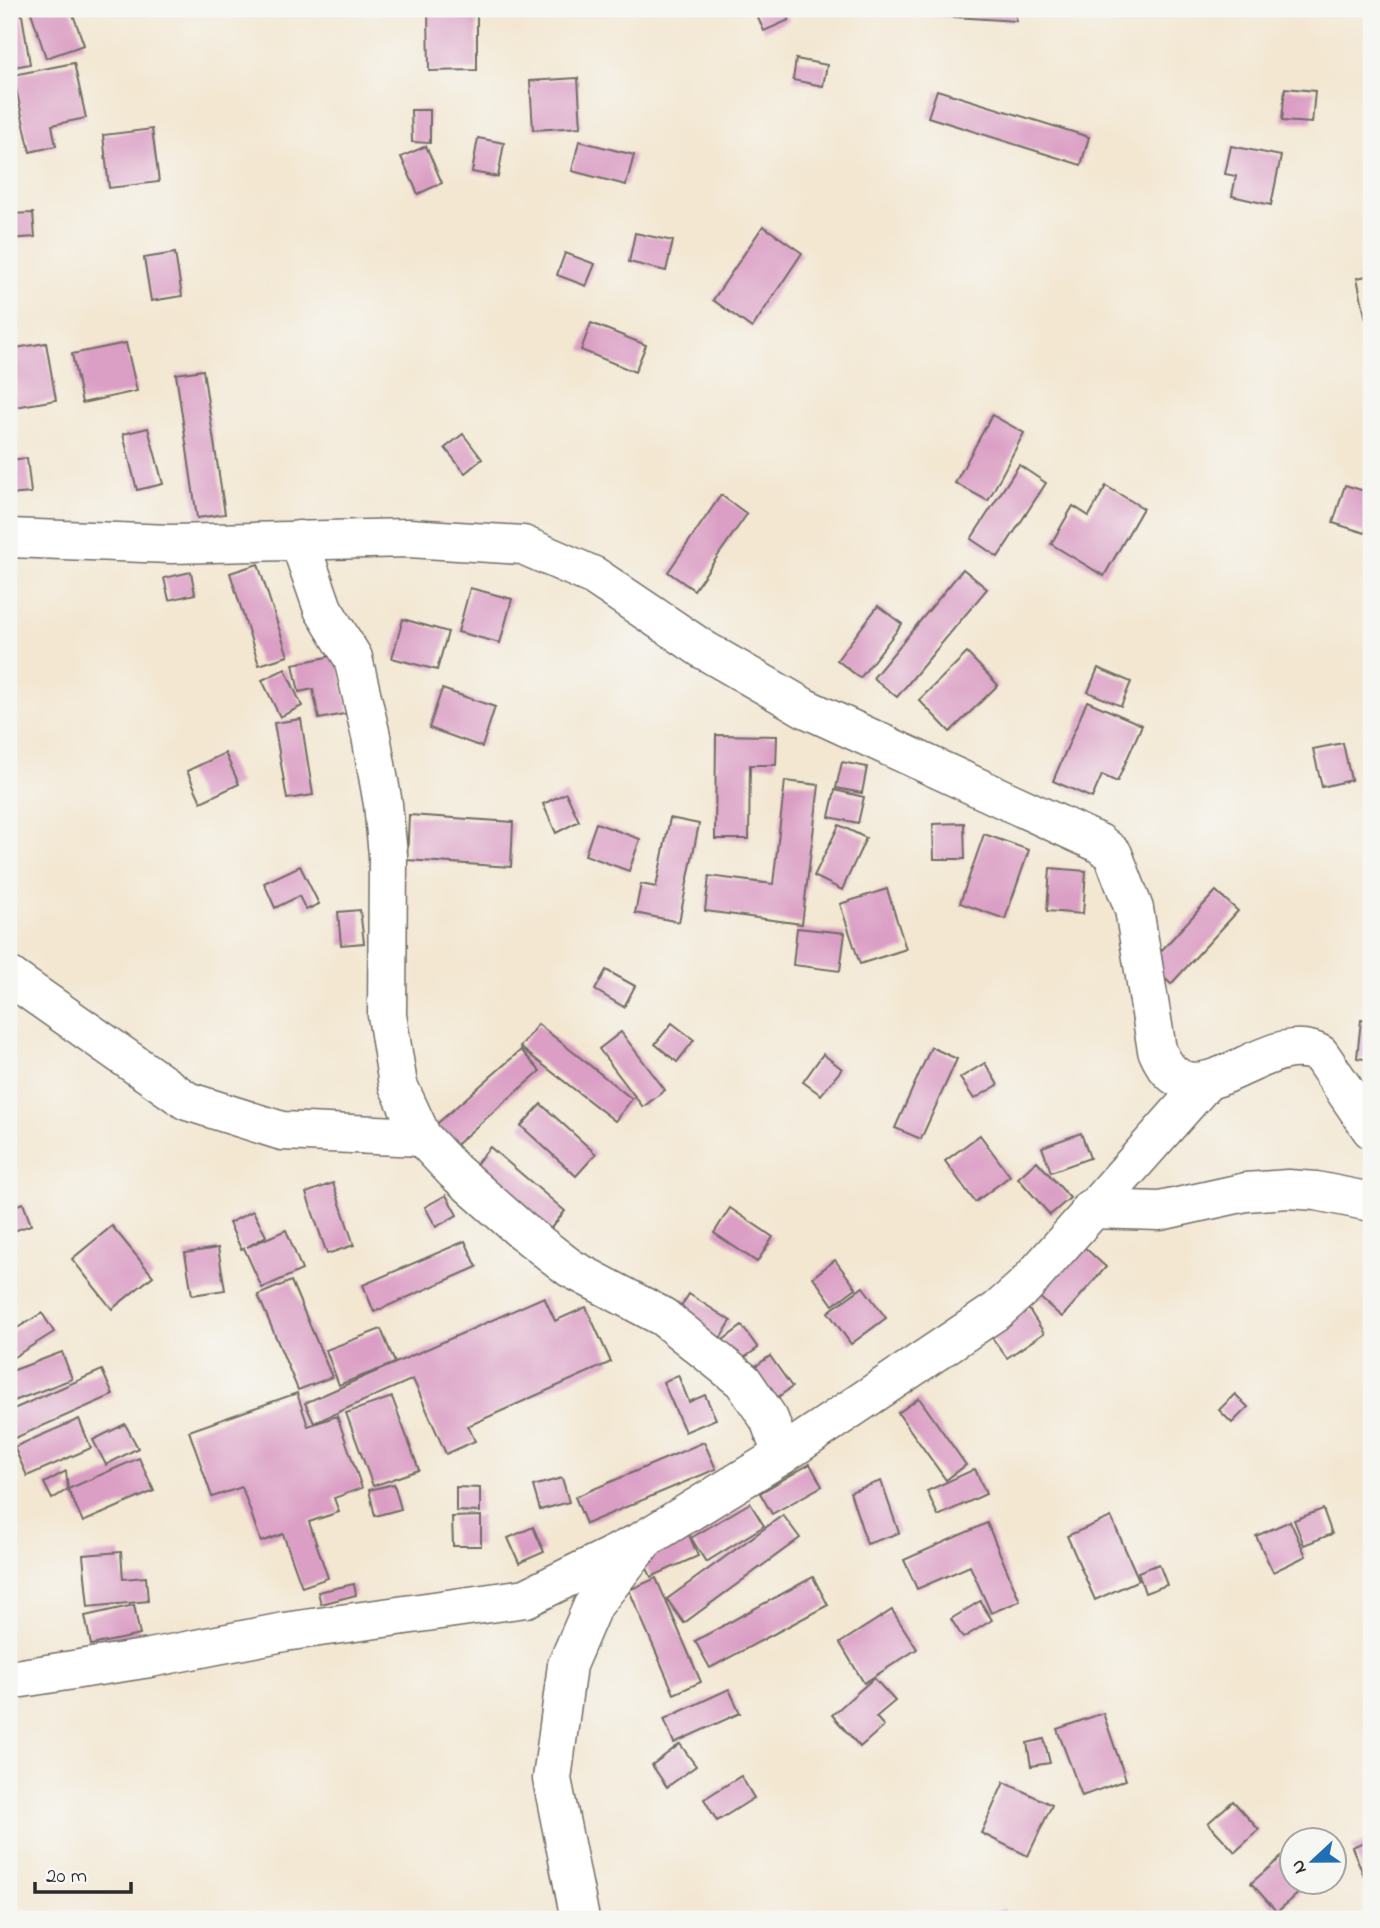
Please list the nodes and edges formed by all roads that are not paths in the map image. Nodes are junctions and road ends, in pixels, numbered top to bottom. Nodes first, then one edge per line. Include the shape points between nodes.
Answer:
1 (9, 538) edge
2 (299, 540) junction
3 (9, 976) edge
4 (1206, 1082) junction
5 (1371, 1129) edge
6 (422, 1137) junction
7 (1371, 1202) edge
8 (1090, 1209) junction
9 (782, 1455) junction
10 (645, 1539) junction
11 (9, 1681) edge
12 (580, 1919) edge

1 - 2 street via 171,544
2 - 4 street via 409,538 523,545 594,576 704,650 805,708 1099,843 1113,854 1134,909 1163,1064 1188,1083
2 - 6 street via 318,599 353,658 370,736 387,855 387,1015 398,1085
3 - 6 street via 187,1101 282,1131
4 - 5 street via 1260,1058 1311,1049 1320,1054
4 - 8 street
6 - 9 street via 454,1171 560,1260 663,1317 743,1381 769,1419
7 - 8 street via 1288,1189 1246,1192 1160,1211
8 - 9 street via 1025,1286 998,1310
9 - 10 street
10 - 11 street via 526,1598 284,1632
10 - 12 street via 592,1608 565,1677 552,1779

